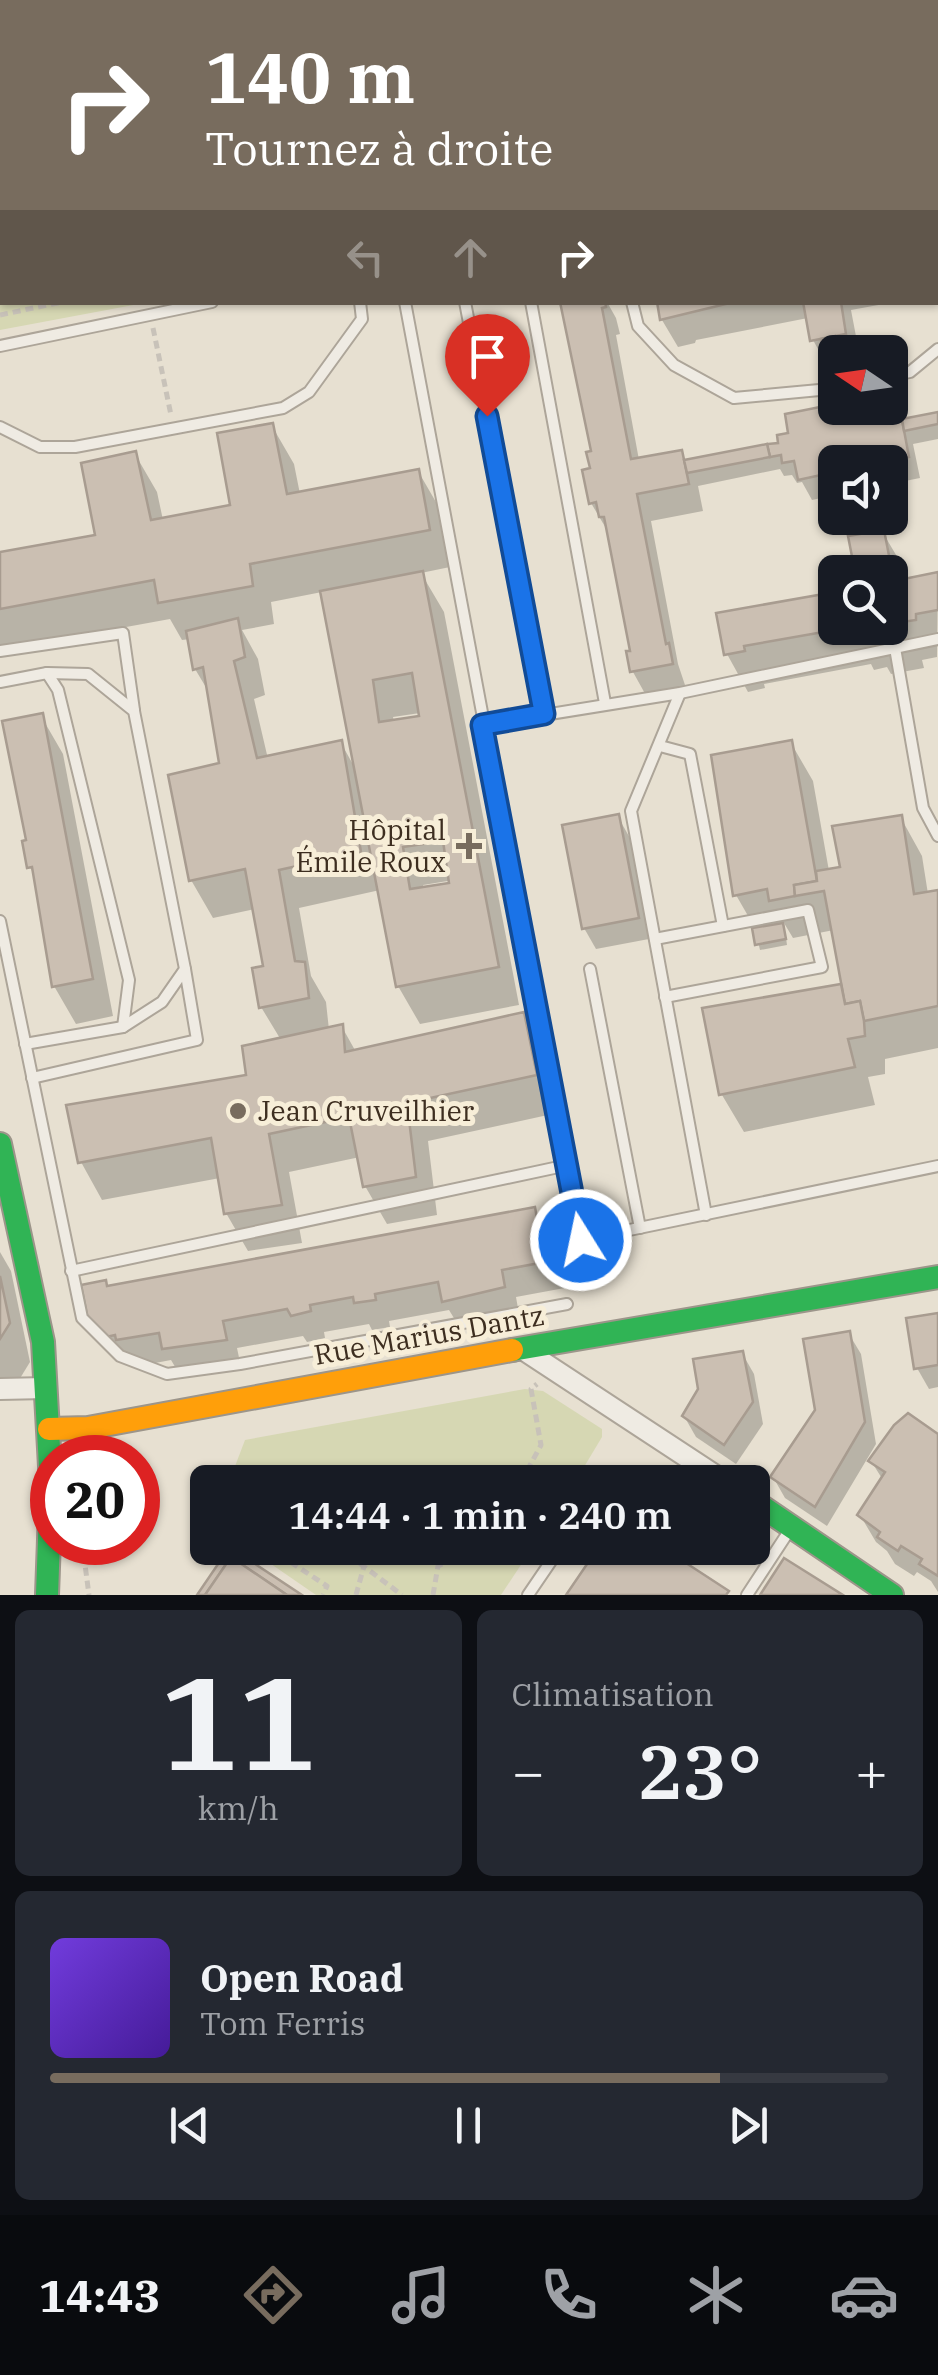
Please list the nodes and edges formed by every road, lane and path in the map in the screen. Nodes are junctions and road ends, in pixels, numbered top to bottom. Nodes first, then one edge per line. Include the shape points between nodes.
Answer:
1 (51, 305) edge
2 (198, 305) edge
3 (360, 305) edge
4 (406, 305) edge
5 (465, 305) edge
6 (531, 305) edge
7 (633, 305) edge
8 (0, 315) edge
9 (150, 315) junction
10 (0, 346) edge
11 (938, 350) edge
12 (908, 372) edge
13 (818, 390) edge
14 (0, 427) edge
15 (174, 428) junction
16 (938, 639) edge
17 (895, 648) junction
18 (0, 651) edge
19 (47, 673) junction
20 (0, 682) edge
21 (680, 693) junction
22 (605, 703) junction
23 (134, 711) junction
24 (544, 714) junction
25 (482, 725) junction
26 (660, 746) junction
27 (938, 836) edge
28 (0, 921) edge
29 (723, 926) junction
30 (654, 940) junction
31 (185, 969) junction
32 (590, 970) dead end
33 (666, 997) junction
34 (123, 1027) junction
35 (25, 1044) junction
36 (32, 1078) junction
37 (0, 1144) edge
38 (568, 1165) junction
39 (938, 1166) edge
40 (706, 1215) junction
41 (640, 1228) junction
42 (71, 1271) junction
43 (938, 1277) edge
44 (566, 1304) dead end
45 (521, 1348) junction
46 (558, 1372) junction
47 (46, 1388) junction
48 (0, 1389) edge
49 (48, 1429) junction
50 (530, 1465) edge
51 (700, 1465) edge
52 (770, 1512) edge
53 (792, 1526) junction
54 (85, 1565) edge
55 (295, 1565) edge
56 (548, 1565) edge
57 (364, 1566) joint
58 (438, 1566) edge
59 (47, 1595) edge
60 (89, 1595) edge
61 (323, 1595) edge
62 (356, 1595) edge
63 (402, 1595) edge
64 (433, 1595) edge
65 (528, 1595) edge
66 (747, 1595) edge
67 (892, 1595) edge

1 - 8 path
2 - 9 lane
3 - 15 lane via 362,320 309,392 283,408
4 - 25 lane
5 - 24 lane
6 - 22 lane
7 - 13 lane via 638,326 674,365 734,398
9 - 10 lane
9 - 15 path
11 - 12 lane
14 - 15 lane via 40,447
16 - 17 lane
17 - 21 lane
17 - 27 lane via 923,808
18 - 23 lane via 123,633
19 - 20 lane
19 - 23 lane via 88,674
19 - 34 lane via 58,690 129,980
21 - 22 lane
21 - 26 lane
22 - 24 lane
23 - 31 lane
24 - 25 lane
25 - 38 lane
26 - 29 lane via 690,754
26 - 30 lane via 631,811
28 - 35 lane
29 - 30 lane
29 - 33 lane via 808,910 822,967
30 - 33 lane
31 - 34 lane via 162,1002
31 - 36 lane via 197,1040
32 - 41 lane
33 - 40 lane
34 - 35 lane
35 - 36 lane
36 - 42 lane
37 - 47 street via 43,1342
38 - 41 lane via 581,1240
38 - 42 lane
39 - 40 lane
40 - 41 lane
42 - 44 lane via 82,1318 120,1356 167,1374
43 - 45 street, Rue Marius Dantz
45 - 46 street
45 - 49 street, Rue Marius Dantz via 88,1428
46 - 50 path via 531,1389 541,1445
46 - 51 street
47 - 48 street
47 - 49 street
49 - 59 street
52 - 53 street
53 - 66 lane
53 - 67 street
54 - 60 path
55 - 61 path via 327,1586
56 - 65 lane
57 - 62 path
57 - 63 path
58 - 64 path

